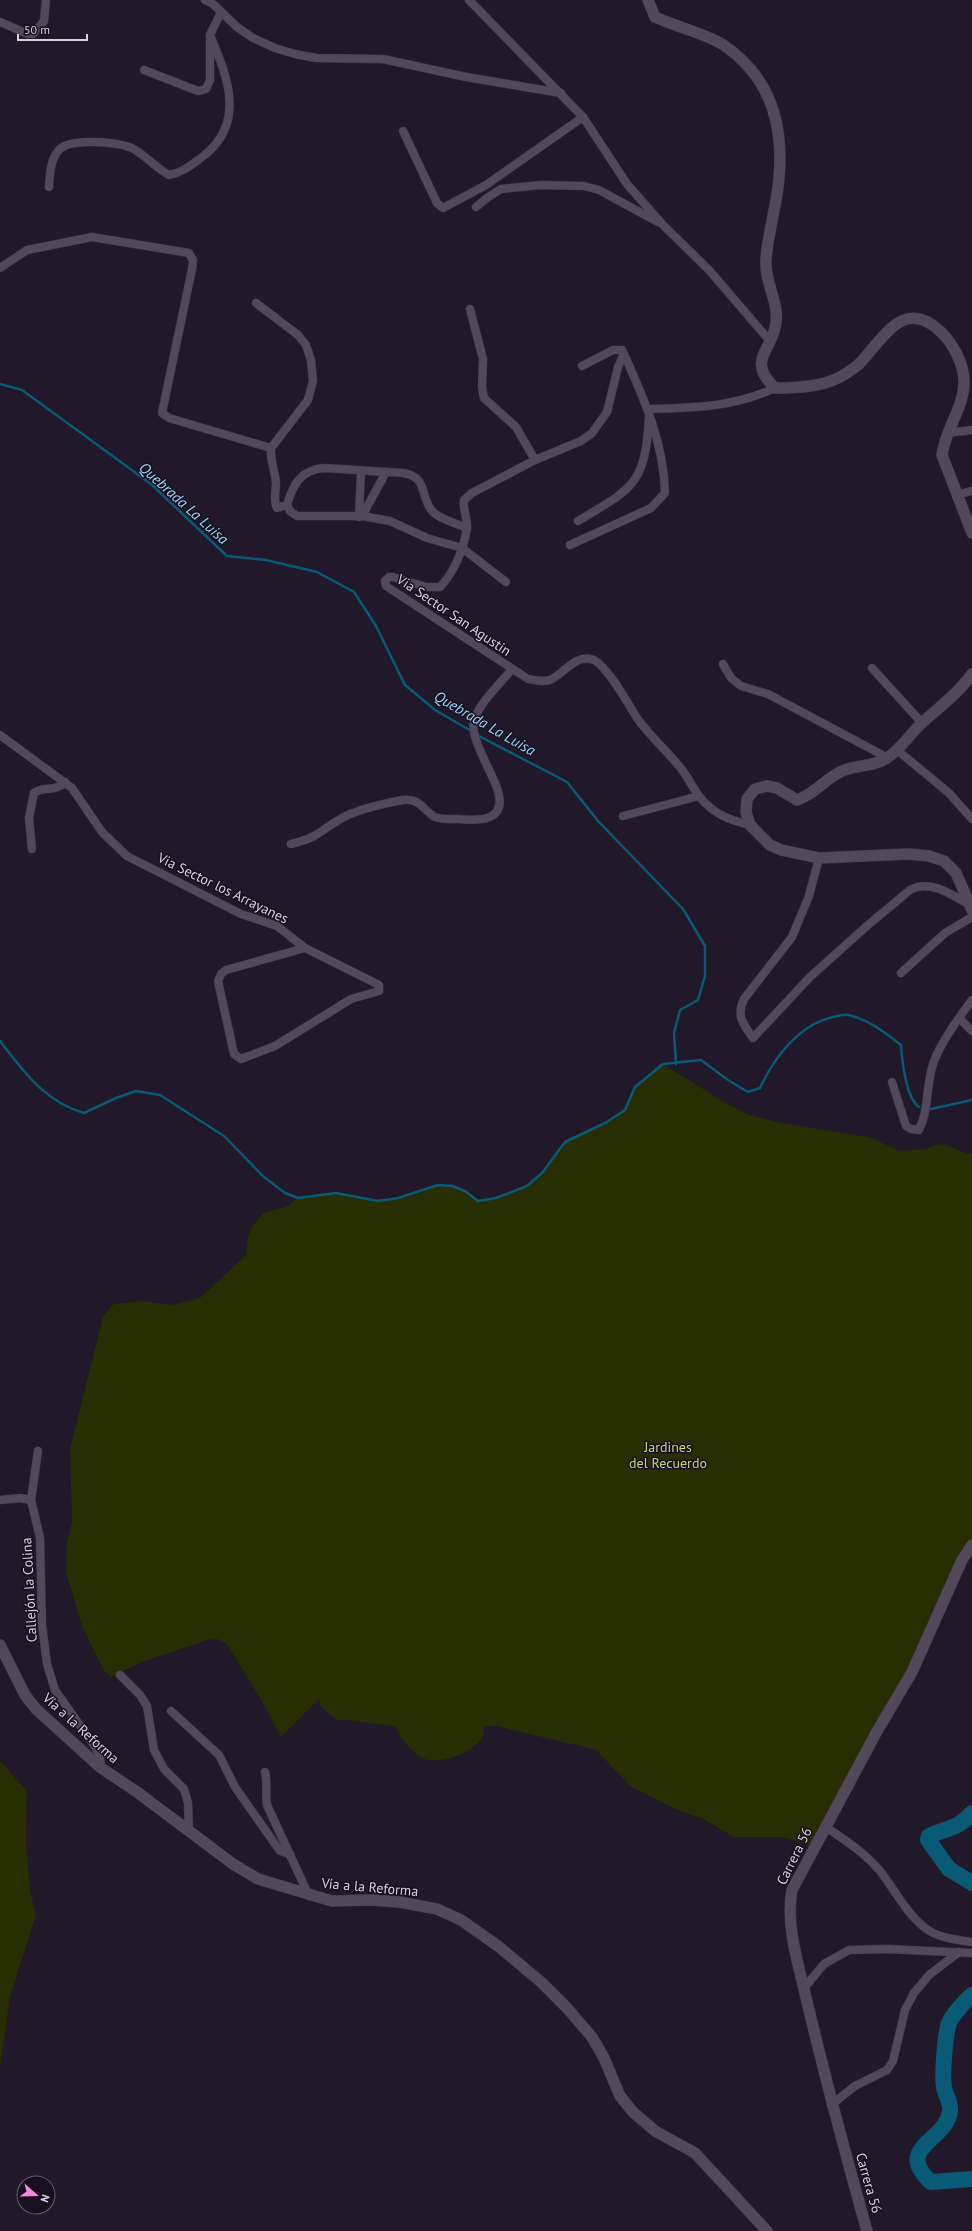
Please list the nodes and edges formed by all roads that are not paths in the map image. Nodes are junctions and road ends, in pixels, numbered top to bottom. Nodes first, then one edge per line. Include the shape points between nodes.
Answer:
1 (46, 0) edge
2 (205, 0) edge
3 (469, 0) edge
4 (648, 0) edge
5 (215, 2) edge
6 (221, 12) junction
7 (0, 22) edge
8 (210, 35) junction
9 (144, 70) dead end
10 (561, 93) junction
11 (583, 117) junction
12 (403, 131) dead end
13 (48, 187) dead end
14 (476, 207) dead end
15 (662, 224) junction
16 (0, 268) edge
17 (256, 303) dead end
18 (470, 309) dead end
19 (769, 340) junction
20 (624, 354) junction
21 (582, 366) dead end
22 (775, 388) junction
23 (649, 409) junction
24 (972, 430) edge
25 (947, 432) junction
26 (271, 448) junction
27 (535, 460) junction
28 (361, 470) junction
29 (386, 472) junction
30 (972, 491) edge
31 (956, 494) junction
32 (287, 505) junction
33 (360, 517) junction
34 (578, 521) dead end
35 (467, 528) junction
36 (972, 533) edge
37 (570, 545) dead end
38 (462, 548) junction
39 (506, 582) dead end
40 (723, 664) dead end
41 (872, 668) dead end
42 (512, 669) junction
43 (972, 674) edge
44 (922, 723) junction
45 (0, 734) edge
46 (897, 750) junction
47 (888, 758) junction
48 (65, 782) junction
49 (699, 796) junction
50 (623, 816) dead end
51 (972, 819) edge
52 (750, 824) junction
53 (291, 844) dead end
54 (32, 849) dead end
55 (819, 858) junction
56 (970, 907) edge
57 (972, 917) edge
58 (305, 948) junction
59 (901, 973) dead end
60 (972, 1000) edge
61 (959, 1018) junction
62 (972, 1031) edge
63 (892, 1082) dead end
64 (38, 1451) dead end
65 (0, 1500) edge
66 (31, 1500) junction
67 (972, 1545) edge
68 (0, 1645) edge
69 (120, 1675) dead end
70 (171, 1711) dead end
71 (101, 1768) junction
72 (265, 1772) dead end
73 (826, 1827) junction
74 (189, 1830) junction
75 (290, 1854) junction
76 (309, 1896) junction
77 (972, 1942) edge
78 (959, 1952) junction
79 (972, 1953) edge
80 (804, 1988) junction
81 (831, 2105) junction
82 (767, 2231) edge
83 (867, 2231) edge

1 - 7 street via 44,21 33,34
2 - 5 street
3 - 10 street
4 - 19 street via 655,17 720,44 743,60 763,84 774,113 780,141 779,178 766,259 767,279 777,311 775,326
5 - 6 street
6 - 8 street
6 - 10 street via 253,38 295,54 316,58 383,59 466,77
8 - 9 street via 210,80 206,89 198,91
8 - 13 street via 225,71 230,99 230,116 224,134 212,150 179,174 169,175 131,148 110,143 73,143 63,146 57,152
10 - 11 street
11 - 12 street via 486,185 443,208 437,203
11 - 15 street via 627,184
14 - 15 street via 501,189 541,185 584,186 599,190
15 - 19 street via 709,270
16 - 26 street via 27,250 92,237 189,252 193,260 192,269 162,413 169,418
17 - 26 street via 298,335 306,345 311,360 313,381 308,400
18 - 27 street via 483,359 484,398 516,427
19 - 22 street via 760,360 761,370
20 - 21 street via 622,350 613,350
20 - 23 street
20 - 27 street, Via Sector San Agustin via 618,367 608,412 602,422 581,442
22 - 23 street via 747,400 724,405
22 - 25 street via 795,388 839,378 859,364 896,323 908,318 920,320 936,328 951,342 964,379 962,400
23 - 34 street via 647,447 642,468 630,486 620,495
23 - 37 street via 664,468 665,494 651,508
24 - 25 street
25 - 31 street via 942,455
26 - 32 street via 270,456 276,480 275,504 280,509
27 - 35 street, Via Sector San Agustin via 467,496 463,504
28 - 29 street
28 - 32 street via 312,469 304,473
28 - 33 street
29 - 33 street
29 - 35 street via 412,474 420,480 429,506 434,512
30 - 31 street
31 - 36 street
32 - 33 street via 297,516
33 - 38 street via 390,520 433,541
35 - 38 street, Via Sector San Agustin
38 - 39 street
38 - 42 street, Via Sector San Agustin via 440,587 426,587 393,577 388,577 385,581 386,586
40 - 47 street via 731,678 741,686 768,694
41 - 44 street
42 - 49 street, Via Sector San Agustin via 528,679 541,681 551,679 577,660 587,658 595,661 638,719 680,767
42 - 53 street via 480,708 474,721 474,734 498,792 500,803 497,812 490,818 442,818 434,816 419,802 411,799 401,800 349,814 312,837
43 - 44 street via 949,700
44 - 46 street
45 - 48 street, Via Sector los Arrayanes
46 - 47 street
46 - 51 street via 944,789
47 - 52 street via 872,766 842,771 809,796 797,800 777,788 766,786 755,789 747,799 746,812
48 - 54 street via 57,788 39,789 34,793 29,818
48 - 58 street, Via Sector los Arrayanes via 79,797 102,832 127,856 240,914 277,926
49 - 50 street
49 - 52 street, Via Sector San Agustin via 711,809 728,820
52 - 55 street via 770,845
55 - 56 street via 929,856 944,862 956,873
55 - 56 street via 807,902 792,937 740,1007 739,1016 753,1038 810,977 910,890 917,886 933,886
57 - 59 street via 945,933
58 - 58 street, Via Sector los Arrayanes via 379,985 379,991 351,999 275,1046 241,1059 236,1057 218,981 221,974 226,970
60 - 61 street
61 - 62 street
61 - 63 street via 933,1063 924,1121 919,1130 912,1130 906,1126
64 - 66 street
65 - 66 street
66 - 71 street, Callejón la Colina via 40,1538 42,1625 47,1664 55,1690 96,1748
67 - 73 street, Carrera 56 via 962,1560 912,1672
68 - 71 street, Vía a la Reforma via 25,1695 36,1709
69 - 74 street via 147,1706 154,1750 164,1769 184,1790 188,1803
70 - 75 street via 219,1755 235,1787 266,1832 280,1851
71 - 74 street, Vía a la Reforma
72 - 75 street via 267,1805
73 - 77 street via 858,1850 879,1871 923,1926 933,1933
73 - 80 street, Carrera 56 via 792,1890 790,1904 791,1923
74 - 76 street, Vía a la Reforma via 233,1864 258,1879
75 - 76 street
76 - 82 street, Vía a la Reforma via 332,1901 377,1900 437,1909 461,1920 498,1946 541,1982 592,2037 620,2096 632,2112 655,2131 695,2153 707,2163
78 - 79 street
78 - 80 street via 849,1950 824,1964
78 - 81 street via 929,1975 914,1993 905,2010 893,2061 887,2070 855,2086
80 - 81 street, Carrera 56
81 - 83 street, Carrera 56

